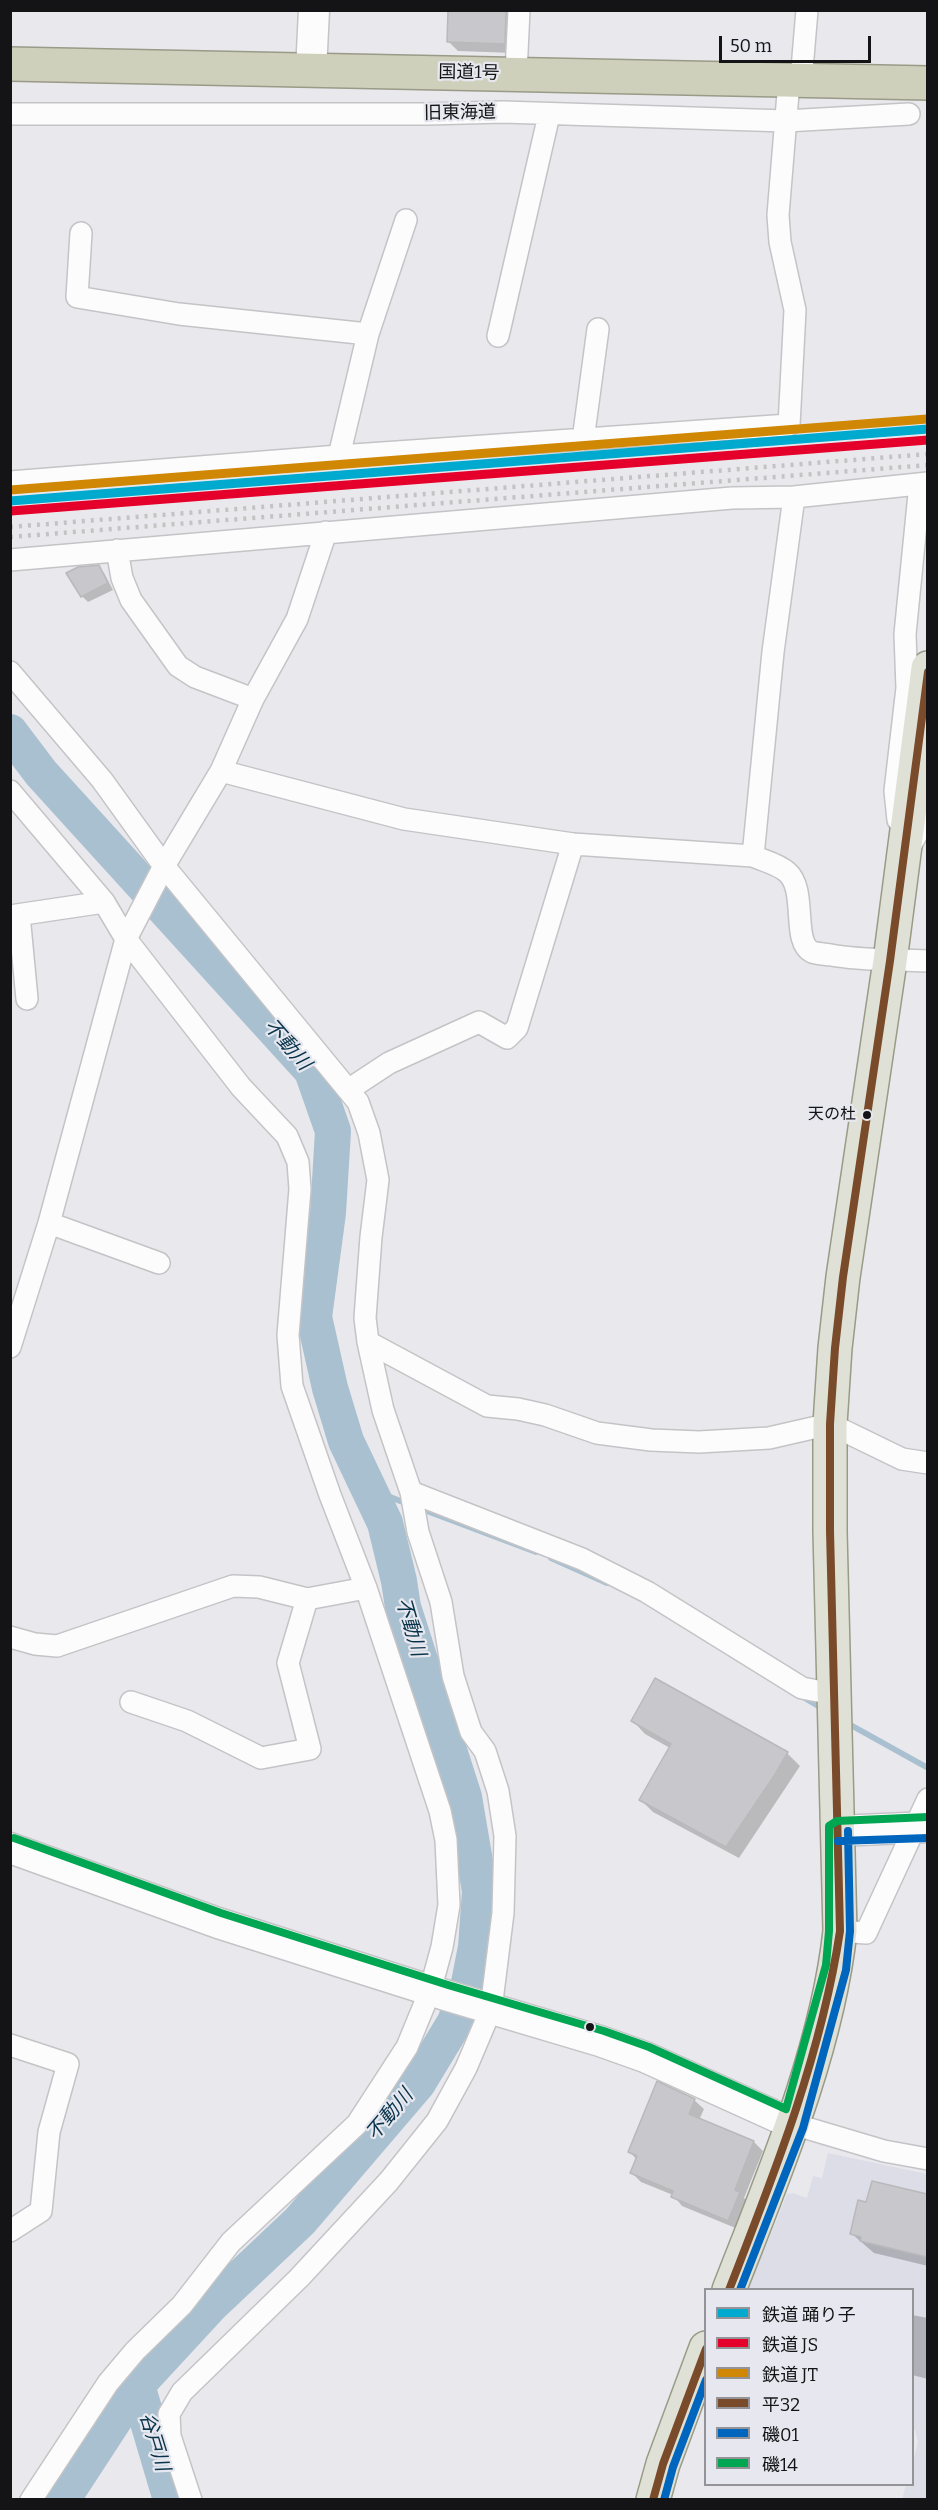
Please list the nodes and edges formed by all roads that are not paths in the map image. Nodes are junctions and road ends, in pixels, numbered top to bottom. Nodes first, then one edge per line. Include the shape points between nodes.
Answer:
1 (314, 10) edge
2 (519, 10) edge
3 (807, 10) edge
4 (10, 64) edge
5 (311, 71) junction
6 (510, 73) junction
7 (795, 81) junction
8 (927, 83) edge
9 (503, 112) junction
10 (10, 114) edge
11 (909, 114) dead end
12 (549, 115) junction
13 (786, 121) junction
14 (405, 220) dead end
15 (81, 233) dead end
16 (598, 329) dead end
17 (368, 334) junction
18 (498, 336) dead end
19 (583, 440) junction
20 (339, 456) junction
21 (10, 482) edge
22 (924, 484) edge
23 (794, 497) junction
24 (326, 532) junction
25 (117, 550) junction
26 (10, 560) edge
27 (927, 668) edge
28 (10, 672) edge
29 (253, 699) junction
30 (221, 771) junction
31 (10, 791) edge
32 (927, 813) edge
33 (573, 844) junction
34 (753, 856) junction
35 (903, 860) junction
36 (164, 866) junction
37 (104, 902) junction
38 (15, 915) edge
39 (126, 939) junction
40 (890, 961) junction
41 (927, 961) edge
42 (27, 999) dead end
43 (348, 1090) junction
44 (49, 1223) junction
45 (159, 1263) dead end
46 (14, 1324) edge
47 (368, 1342) junction
48 (10, 1347) edge
49 (830, 1424) junction
50 (927, 1463) edge
51 (411, 1492) junction
52 (366, 1588) junction
53 (307, 1599) junction
54 (10, 1637) edge
55 (833, 1694) junction
56 (131, 1702) dead end
57 (927, 1799) edge
58 (920, 1827) edge
59 (838, 1831) junction
60 (10, 1848) edge
61 (840, 1931) junction
62 (437, 1993) junction
63 (487, 2008) junction
64 (10, 2045) edge
65 (793, 2124) junction
66 (927, 2159) edge
67 (10, 2231) edge
68 (729, 2288) edge
69 (704, 2351) edge
70 (31, 2499) edge
71 (191, 2499) edge
72 (653, 2499) edge

1 - 5 street
2 - 6 street
3 - 7 street
4 - 5 highway, 国道1号
5 - 6 highway, 国道1号
6 - 7 highway, 国道1号
6 - 9 street
7 - 8 highway, 国道1号
7 - 13 street
9 - 10 street, 旧東海道
9 - 12 street, 旧東海道
11 - 13 street, 旧東海道
12 - 13 street, 旧東海道
12 - 18 street
13 - 19 street via 778,215 795,310 789,425
14 - 17 street
15 - 17 street via 78,297 178,314
16 - 19 street
17 - 20 street
19 - 20 street
20 - 21 street
22 - 23 street
22 - 35 street via 905,634 907,688 895,791
23 - 24 street via 732,498
23 - 34 street via 773,652
24 - 25 street
24 - 29 street via 297,619
25 - 26 street
25 - 29 street via 131,600 178,666
27 - 35 main road
28 - 36 street via 102,780
29 - 30 street
30 - 33 street via 404,819
30 - 36 street
31 - 37 street
32 - 35 street
33 - 34 street
33 - 43 street via 518,1035 507,1038 479,1022 389,1063
34 - 40 street via 787,872 794,881 804,943 811,952
35 - 40 main road
36 - 39 street
36 - 43 street
37 - 38 street
37 - 39 street
38 - 42 street
39 - 44 street
39 - 52 street via 241,1087 287,1136 298,1162 300,1189 288,1335 292,1386
40 - 41 street
40 - 49 main road via 843,1277
43 - 47 street via 358,1102 369,1133 378,1180 365,1318
44 - 45 street
44 - 46 street
46 - 48 street
47 - 49 street via 487,1406 544,1415 597,1433 699,1442 769,1438
47 - 51 street via 383,1410
49 - 50 street via 902,1459
49 - 55 main road
51 - 55 street via 582,1559 646,1592 802,1688
51 - 63 street via 418,1532 441,1602 453,1676 471,1732 485,1751 498,1791 505,1836 503,1914
52 - 53 street
52 - 62 street via 440,1811 446,1840 448,1905
53 - 54 street via 259,1587 233,1586 57,1646
53 - 56 street via 288,1663 310,1749 261,1758 187,1721
55 - 59 main road
57 - 58 street
58 - 59 street
58 - 61 street via 866,1934
59 - 61 main road
60 - 62 street via 218,1923
61 - 65 main road via 836,1967
62 - 63 street
62 - 70 street via 357,2124 231,2242 182,2306 128,2359
63 - 65 street via 645,2057
63 - 71 street via 466,2068 437,2121 394,2176 299,2278 182,2392 169,2414 170,2436
64 - 67 street via 68,2064 49,2132 41,2211
65 - 66 street via 884,2151
65 - 68 main road
69 - 72 main road

